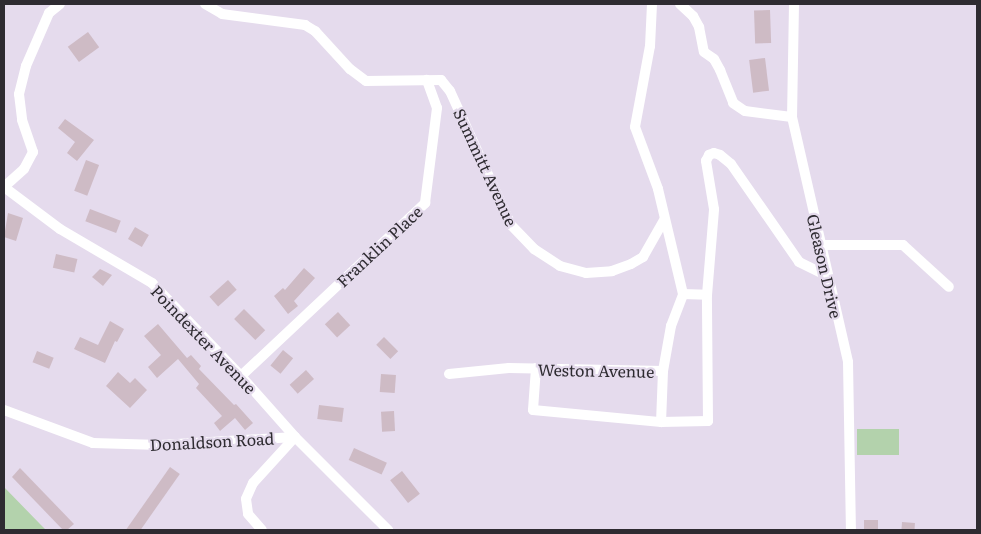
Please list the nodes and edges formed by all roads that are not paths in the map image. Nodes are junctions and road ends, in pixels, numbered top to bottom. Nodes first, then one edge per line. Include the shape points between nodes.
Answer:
1 (60, 4) edge
2 (205, 4) edge
3 (652, 4) edge
4 (680, 4) edge
5 (794, 4) edge
6 (427, 80) junction
7 (792, 117) junction
8 (4, 187) edge
9 (664, 220) junction
10 (820, 245) junction
11 (826, 274) junction
12 (949, 287) dead end
13 (682, 294) junction
14 (707, 295) junction
15 (536, 368) junction
16 (662, 371) junction
17 (450, 374) dead end
18 (241, 376) junction
19 (4, 410) edge
20 (661, 422) junction
21 (295, 437) junction
22 (262, 530) edge
23 (388, 530) edge
24 (851, 530) edge

1 - 8 street via 49,13 26,66 19,94 22,120 33,152 24,168
2 - 6 street, Summitt Avenue via 222,14 305,25 366,81
3 - 9 street via 650,46 635,122 658,189
4 - 7 street via 693,16 699,27 704,52 714,59 737,108
5 - 7 street, Gleason Drive
6 - 9 street, Summitt Avenue via 440,80 450,91 511,225 546,258 560,266 586,273 622,268 643,257
6 - 18 street, Franklin Place via 437,108 424,203
7 - 10 street, Gleason Drive
8 - 18 street, Poindexter Avenue via 60,229 152,283
9 - 13 street via 674,249
10 - 11 street, Gleason Drive
10 - 12 street via 903,245
11 - 14 street via 799,262 731,164 714,153 706,161 714,209
11 - 24 street, Gleason Drive via 848,362
13 - 14 street
13 - 16 street, Weston Avenue via 670,326
14 - 20 street via 708,421
15 - 16 street, Weston Avenue
15 - 17 street, Weston Avenue
15 - 20 street via 533,410
16 - 20 street
18 - 21 street, Poindexter Avenue
19 - 21 street, Donaldson Road via 93,443 160,445
21 - 22 street via 253,483 246,499 248,514
21 - 23 street, Donaldson Road

